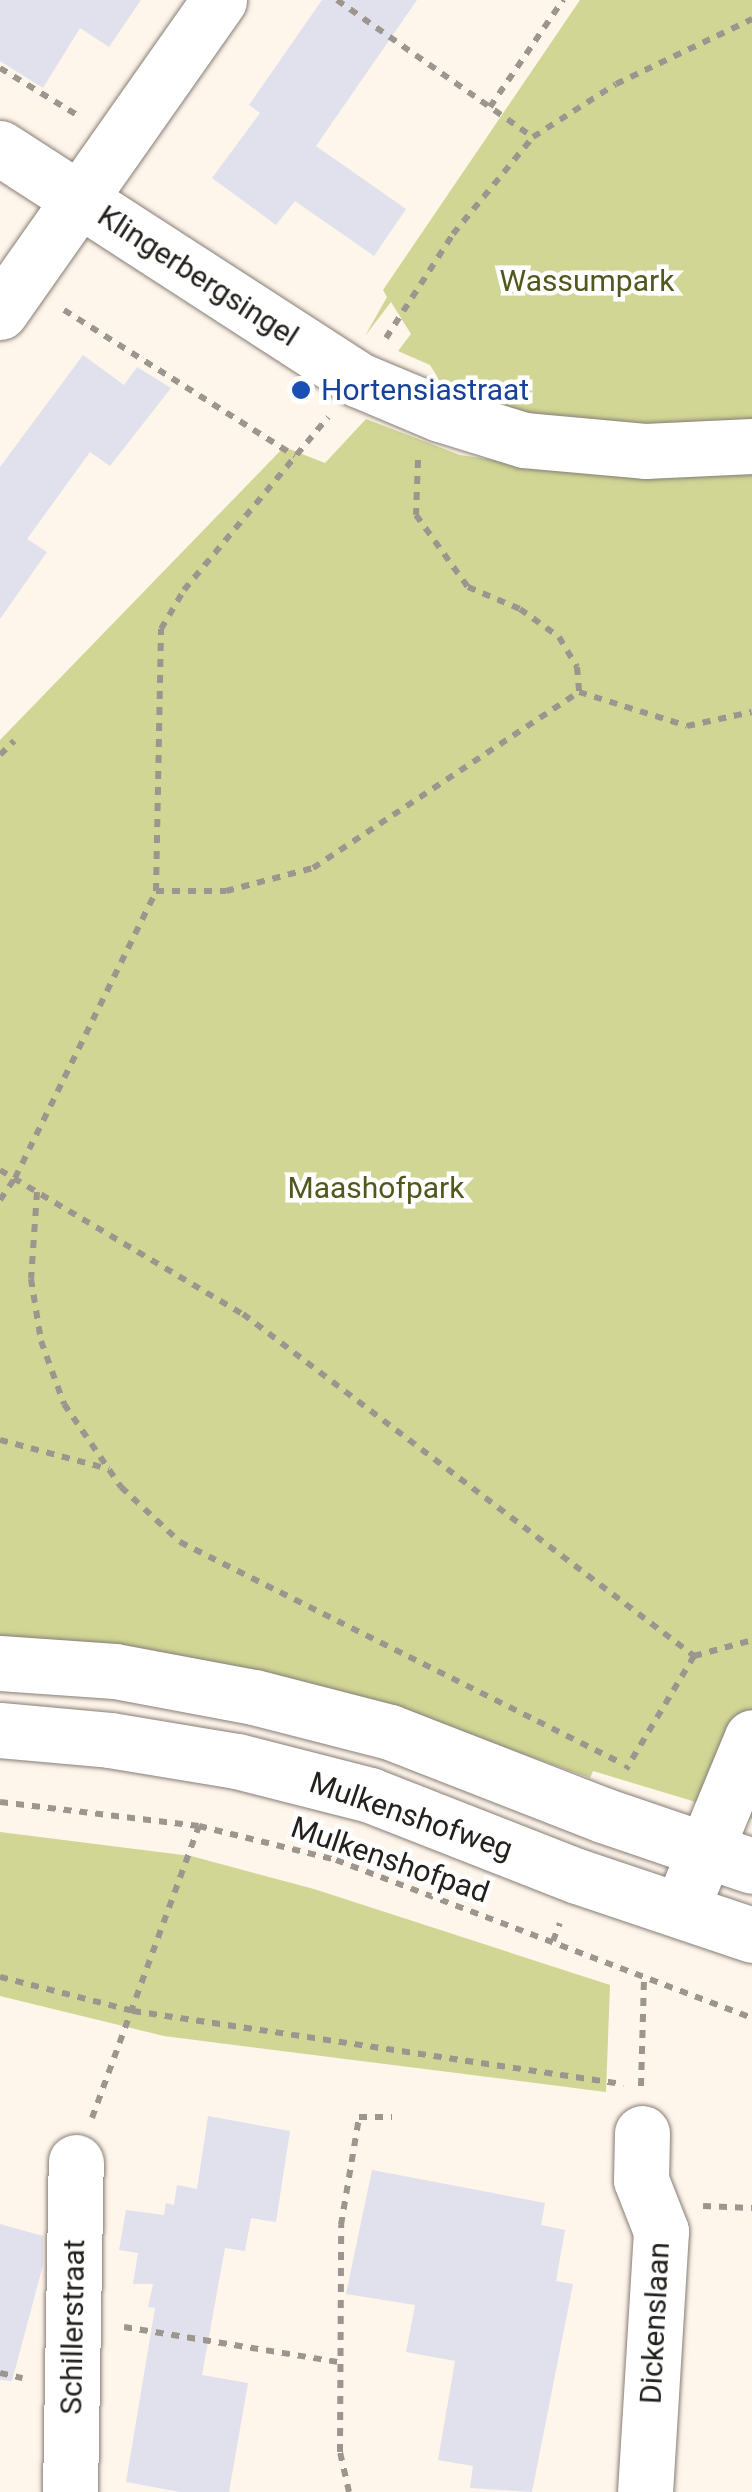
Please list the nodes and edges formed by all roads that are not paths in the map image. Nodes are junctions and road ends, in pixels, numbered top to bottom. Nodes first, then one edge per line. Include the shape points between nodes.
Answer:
1 (219, 0) edge
2 (0, 148) edge
3 (80, 199) junction
4 (10, 297) edge
5 (752, 446) edge
6 (0, 1663) edge
7 (0, 1730) edge
8 (752, 1738) edge
9 (727, 1859) edge
10 (680, 1913) junction
11 (752, 1935) edge
12 (642, 2109) road end
13 (76, 2162) road end
14 (70, 2492) edge
15 (645, 2492) edge

1 - 3 street
2 - 3 street, Klingerbergsingel
3 - 4 street
3 - 5 street, Klingerbergsingel via 359,380 440,414 524,440 645,451
6 - 9 street via 116,1672 390,1732
7 - 10 street, Mulkenshofweg via 219,1758 370,1795
8 - 9 street
9 - 10 street
10 - 11 street, Mulkenshofweg
12 - 15 street, Dickenslaan via 642,2180 661,2231
13 - 14 street, Schillerstraat

